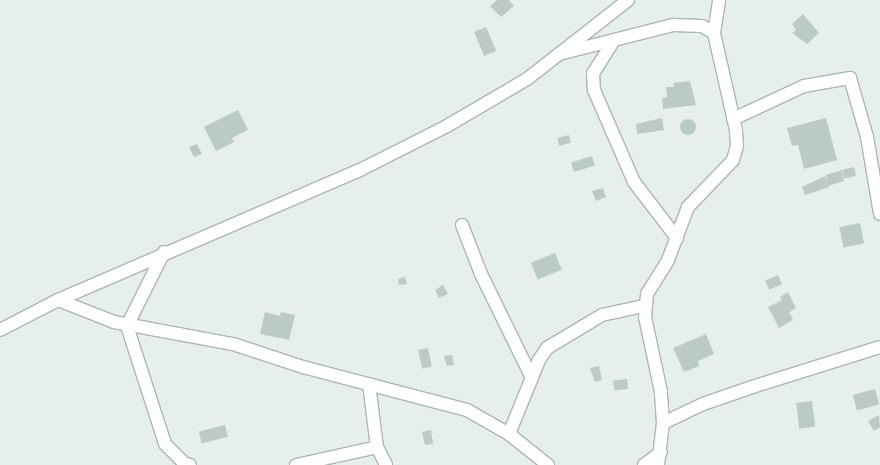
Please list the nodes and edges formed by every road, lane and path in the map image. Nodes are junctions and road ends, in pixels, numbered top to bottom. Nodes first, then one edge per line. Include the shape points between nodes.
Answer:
1 (628, 0) edge
2 (719, 0) edge
3 (714, 33) junction
4 (614, 40) junction
5 (560, 54) junction
6 (733, 119) junction
7 (880, 214) edge
8 (462, 225) dead end
9 (677, 238) junction
10 (164, 252) junction
11 (58, 300) junction
12 (644, 306) junction
13 (127, 326) junction
14 (0, 330) edge
15 (880, 347) edge
16 (532, 378) junction
17 (369, 384) junction
18 (663, 422) junction
19 (509, 434) junction
20 (377, 446) junction
21 (660, 452) junction
22 (190, 465) edge
23 (296, 465) edge
24 (386, 465) edge
25 (548, 465) edge
26 (644, 465) edge
27 (658, 465) edge

1 - 5 street
2 - 3 street
3 - 4 street via 702,26 673,24
3 - 6 street
4 - 5 street
4 - 9 street via 593,73 594,90 634,182
5 - 10 street via 490,101 360,170
6 - 7 street via 804,86 850,78 867,137
6 - 9 street via 737,146 733,160 688,207
8 - 16 street via 481,274
9 - 12 street via 668,260 647,294
10 - 11 street
10 - 13 street
11 - 13 street
11 - 14 street
12 - 16 street via 602,315 558,340 547,348
12 - 18 street via 661,392
13 - 17 street via 233,344 303,367
13 - 22 street via 165,444 185,464
15 - 18 street via 752,387
16 - 19 street
17 - 19 street via 467,410
17 - 20 street
18 - 21 street
19 - 25 street
20 - 23 street
20 - 24 street
21 - 26 street
21 - 27 street

